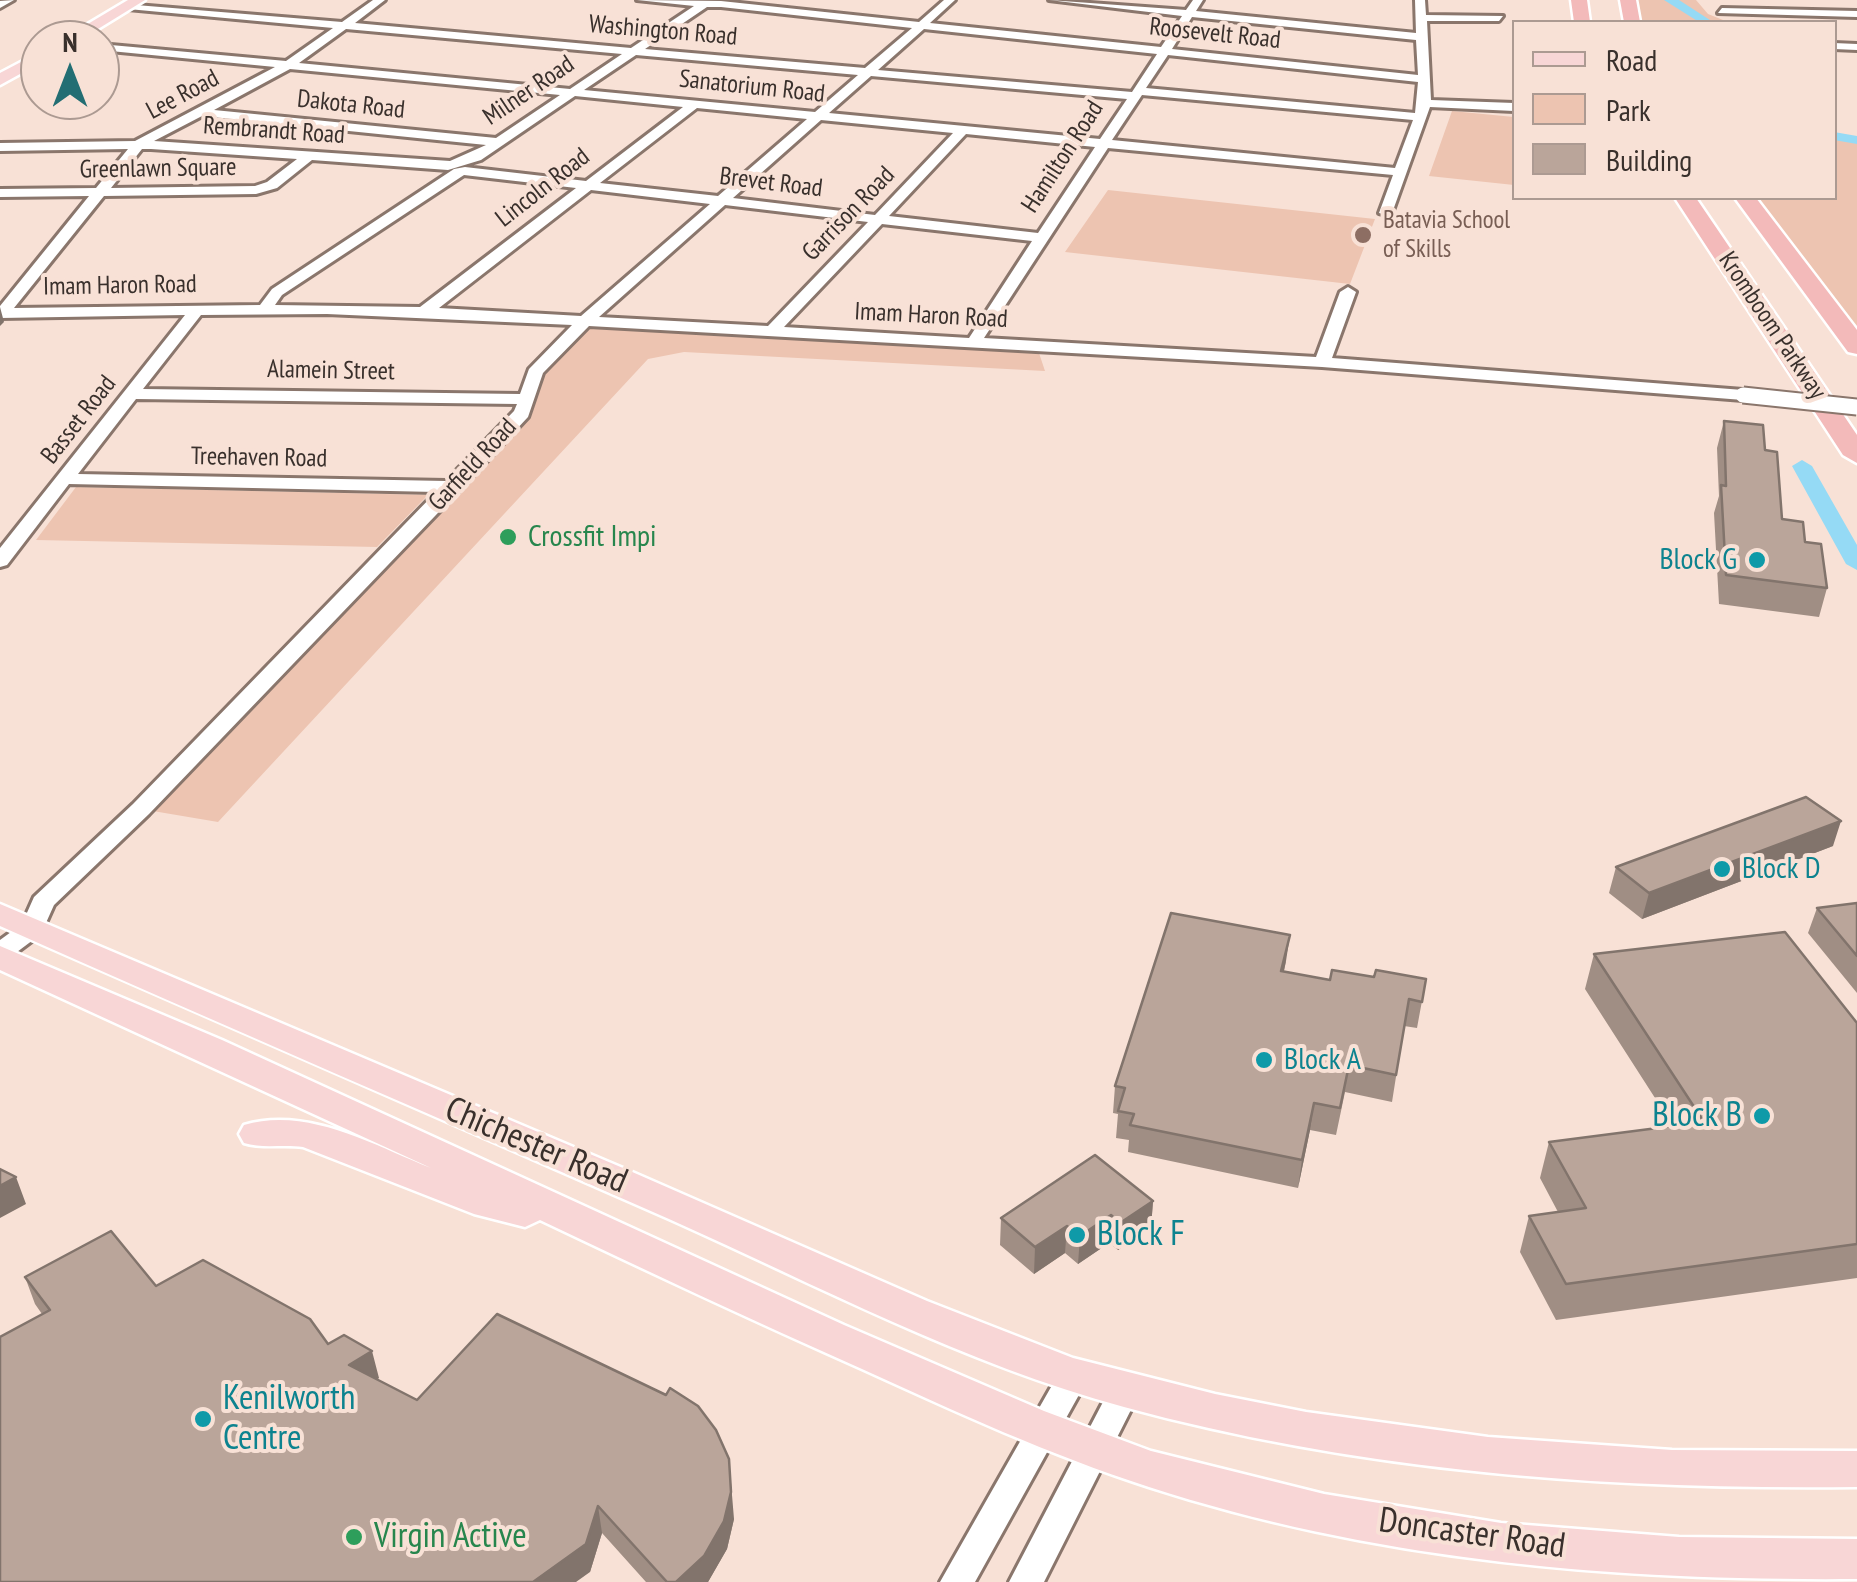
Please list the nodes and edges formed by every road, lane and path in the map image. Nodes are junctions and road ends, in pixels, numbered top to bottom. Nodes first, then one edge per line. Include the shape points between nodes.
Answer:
1 (9, 0) edge
2 (380, 0) edge
3 (642, 0) edge
4 (950, 0) edge
5 (1054, 0) edge
6 (1198, 0) edge
7 (1420, 0) edge
8 (708, 1) edge
9 (133, 3) edge
10 (0, 5) edge
11 (1722, 11) dead end
12 (1189, 14) junction
13 (1857, 14) edge
14 (1421, 18) junction
15 (1498, 18) dead end
16 (104, 20) edge
17 (345, 25) junction
18 (922, 25) junction
19 (1422, 37) junction
20 (120, 49) edge
21 (634, 51) junction
22 (1163, 51) junction
23 (288, 65) junction
24 (868, 72) junction
25 (1424, 79) junction
26 (572, 92) junction
27 (1135, 94) junction
28 (694, 104) junction
29 (1512, 107) edge
30 (1422, 110) junction
31 (200, 112) junction
32 (819, 116) junction
33 (963, 130) junction
34 (498, 142) junction
35 (1103, 144) junction
36 (138, 145) junction
37 (0, 147) edge
38 (307, 156) junction
39 (458, 169) junction
40 (1400, 172) junction
41 (590, 184) junction
42 (100, 192) junction
43 (0, 193) edge
44 (724, 200) junction
45 (1686, 200) edge
46 (1747, 200) edge
47 (1386, 213) dead end
48 (880, 219) junction
49 (1040, 238) junction
50 (1348, 292) dead end
51 (197, 310) junction
52 (264, 310) junction
53 (424, 312) junction
54 (1, 313) edge
55 (585, 321) junction
56 (771, 332) junction
57 (973, 343) junction
58 (1857, 347) edge
59 (1322, 362) junction
60 (132, 394) junction
61 (528, 399) junction
62 (1857, 406) edge
63 (1834, 422) junction
64 (1857, 455) edge
65 (1857, 478) edge
66 (64, 479) junction
67 (453, 486) junction
68 (0, 561) edge
69 (16, 916) edge
70 (0, 955) edge
71 (256, 1134) dead end
72 (547, 1209) junction
73 (1074, 1375) junction
74 (1125, 1390) junction
75 (1042, 1430) junction
76 (1096, 1450) junction
77 (1857, 1470) edge
78 (1857, 1559) edge
79 (957, 1582) edge
80 (1026, 1582) edge

1 - 10 street
2 - 17 street, Lee Road
3 - 8 street, Roosevelt Road
4 - 18 street, Garfield Road
5 - 12 street
6 - 12 street, Hamilton Road
7 - 14 street
8 - 18 street, Roosevelt Road
8 - 21 street, Milner Road
9 - 16 main road
9 - 17 street, Washington Road
11 - 13 street
12 - 19 street
12 - 22 street, Hamilton Road
14 - 15 street
14 - 19 street
17 - 21 street, Washington Road
17 - 23 street, Lee Road
18 - 22 street, Roosevelt Road
18 - 24 street, Garfield Road
19 - 25 street
20 - 23 street, Sanatorium Road
21 - 24 street, Washington Road
21 - 26 street, Milner Road
22 - 25 street, Roosevelt Road
22 - 27 street, Hamilton Road
23 - 26 street, Sanatorium Road
23 - 31 street, Lee Road
24 - 27 street, Washington Road
24 - 32 street, Garfield Road
25 - 30 street
26 - 28 street, Sanatorium Road
26 - 34 street, Milner Road
27 - 30 street, Washington Road
27 - 35 street, Hamilton Road
28 - 32 street, Sanatorium Road
28 - 41 street, Lincoln Road
29 - 30 street, Washington Road
30 - 40 street
31 - 34 street, Dakota Road
31 - 36 street, Lee Road
32 - 33 street, Sanatorium Road
32 - 44 street, Garfield Road
33 - 35 street, Sanatorium Road
33 - 48 street, Garrison Road
34 - 39 street, Milner Road
35 - 40 street, Sanatorium Road
35 - 49 street, Hamilton Road
36 - 37 street, Rembrandt Road
36 - 38 street, Rembrandt Road
36 - 42 street, Lee Road
38 - 39 street, Rembrandt Road
38 - 42 street, Greenlawn Square via 256,190
39 - 41 street, Brevet Road
39 - 52 street, Milner Road via 277,292
40 - 47 street
41 - 44 street, Brevet Road
41 - 53 street, Lincoln Road
42 - 43 street, Greenlawn Square
42 - 54 street, Lee Road
44 - 48 street, Brevet Road
44 - 55 street, Garfield Road
45 - 63 highway, Kromboom Parkway
46 - 58 highway, Kromboom Parkway
48 - 49 street, Brevet Road
48 - 56 street, Garrison Road
49 - 57 street, Hamilton Road
50 - 59 street
51 - 52 street, Imam Haron Road
51 - 54 street, Imam Haron Road
51 - 60 street, Basset Road
52 - 53 street, Imam Haron Road
53 - 55 street, Imam Haron Road
55 - 56 street, Imam Haron Road
55 - 61 street, Garfield Road via 535,372
56 - 57 street, Imam Haron Road
57 - 59 street, Imam Haron Road
59 - 62 street, Imam Haron Road, bridge
60 - 61 street, Alamein Street
60 - 66 street, Basset Road
61 - 67 street, Garfield Road
63 - 64 highway, Kromboom Parkway
63 - 65 highway
66 - 67 street, Treehaven Road
66 - 68 street, Basset Road
67 - 69 street, Garfield Road via 141,809
69 - 70 street, Garfield Road
69 - 73 main road, Chichester Road via 902,1306
70 - 72 main road, Chichester Road
71 - 72 main road via 309,1136 503,1210
72 - 75 main road, Chichester Road
73 - 74 main road
73 - 75 street
74 - 76 street
74 - 77 main road via 1436,1452 1685,1471
75 - 76 main road, Doncaster Road
75 - 79 street
76 - 78 main road, Doncaster Road via 1239,1492 1433,1532 1668,1558
76 - 80 street

